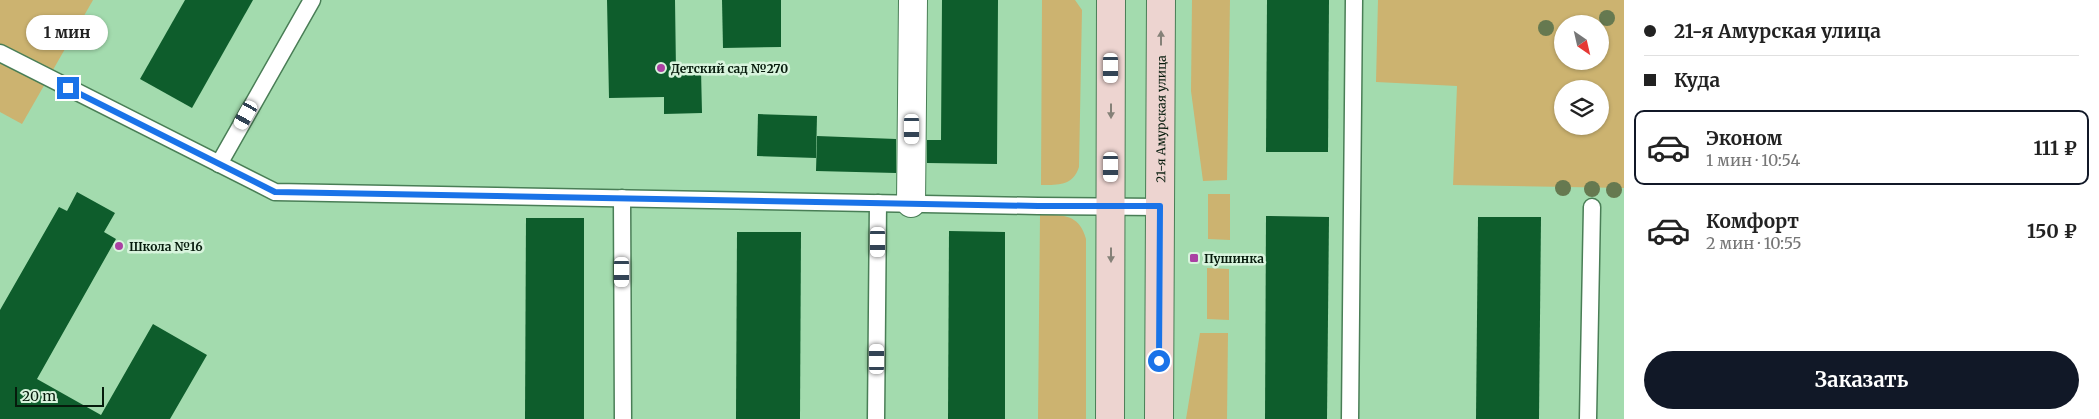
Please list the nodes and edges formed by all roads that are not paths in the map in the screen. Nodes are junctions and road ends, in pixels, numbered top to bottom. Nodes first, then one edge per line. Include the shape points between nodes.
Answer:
1 (312, 0) edge
2 (913, 0) edge
3 (1111, 0) edge
4 (1161, 0) edge
5 (1354, 0) edge
6 (0, 53) edge
7 (219, 164) junction
8 (622, 198) junction
9 (878, 202) junction
10 (911, 203) junction
11 (1111, 206) junction
12 (1160, 206) junction
13 (1592, 207) dead end
14 (623, 419) edge
15 (876, 419) edge
16 (1110, 419) edge
17 (1159, 419) edge
18 (1350, 419) edge
19 (1588, 419) edge

1 - 7 lane
2 - 10 street
3 -> 11 main road
12 -> 4 main road, 21-я Амурская улица
5 - 18 lane
6 - 7 lane
7 - 8 lane via 275,192
8 - 9 lane
8 - 14 lane
9 - 10 lane
9 - 15 lane
10 - 11 lane
11 - 12 lane
11 -> 16 main road
12 - 17 main road, 21-я Амурская улица
13 - 19 lane

